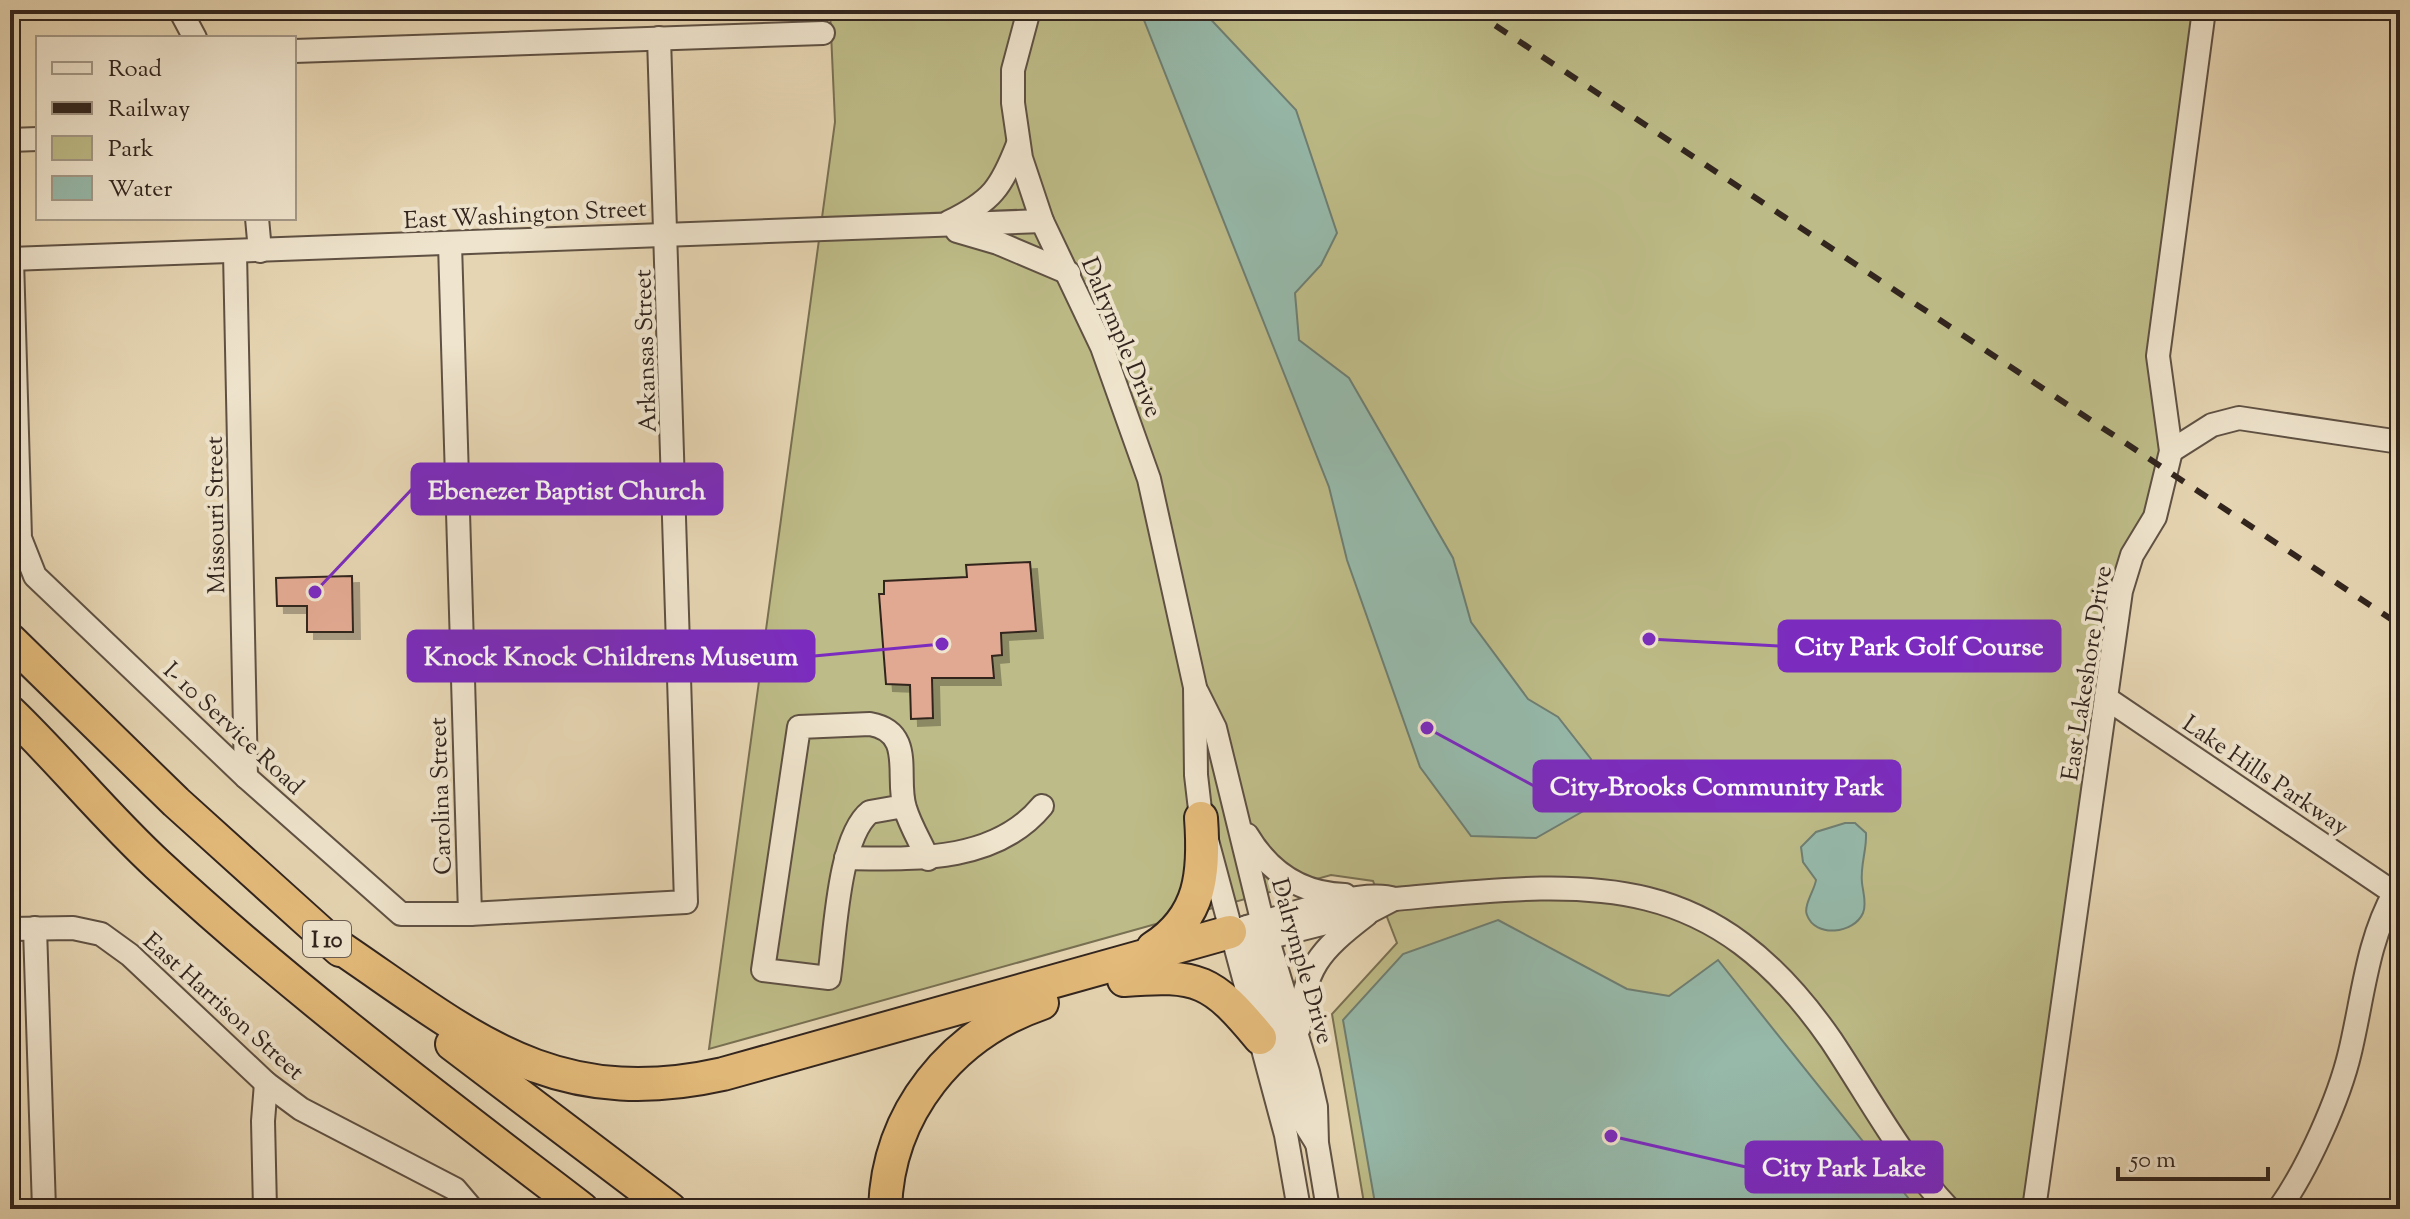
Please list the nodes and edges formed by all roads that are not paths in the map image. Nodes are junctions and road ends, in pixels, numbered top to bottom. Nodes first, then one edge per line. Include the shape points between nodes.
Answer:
1 (180, 10) edge
2 (1029, 10) edge
3 (2204, 10) edge
4 (823, 33) dead end
5 (194, 36) edge
6 (659, 38) junction
7 (296, 51) edge
8 (36, 139) edge
9 (10, 140) edge
10 (1018, 144) junction
11 (257, 220) edge
12 (1042, 221) junction
13 (940, 226) junction
14 (668, 234) junction
15 (450, 244) junction
16 (260, 251) junction
17 (235, 253) junction
18 (11, 259) edge
19 (1069, 273) junction
20 (2400, 442) edge
21 (2171, 451) junction
22 (10, 640) edge
23 (1195, 687) junction
24 (2106, 698) junction
25 (10, 712) edge
26 (246, 777) junction
27 (904, 806) junction
28 (1042, 806) dead end
29 (1201, 818) junction
30 (1237, 818) junction
31 (846, 858) junction
32 (928, 859) junction
33 (2397, 895) edge
34 (1368, 904) junction
35 (470, 914) junction
36 (35, 928) junction
37 (10, 929) edge
38 (1249, 935) junction
39 (323, 936) junction
40 (1129, 970) junction
41 (1298, 1037) junction
42 (1260, 1038) junction
43 (266, 1083) junction
44 (1317, 1143) junction
45 (44, 1209) edge
46 (265, 1209) edge
47 (472, 1209) edge
48 (582, 1209) edge
49 (670, 1209) edge
50 (885, 1209) edge
51 (1299, 1209) edge
52 (1328, 1209) edge
53 (1949, 1209) edge
54 (2034, 1209) edge
55 (2279, 1209) edge

1 - 5 street
2 - 10 street, Dalrymple Drive via 1013,70
3 - 21 street, East Lakeshore Drive via 2158,356
4 - 6 street
6 - 7 street
6 - 14 street, Arkansas Street
8 - 9 street
10 - 12 street, Dalrymple Drive
10 - 13 street via 1004,181 989,199
11 - 16 street
12 - 13 street, East Washington Street
12 - 19 street, Dalrymple Drive
13 - 14 street, East Washington Street
13 - 19 street
14 - 15 street, East Washington Street
14 - 35 street, Arkansas Street via 686,902
15 - 16 street, East Washington Street
15 - 35 street, Carolina Street
16 - 17 street, East Washington Street
17 - 18 street, East Washington Street
17 - 26 street, Missouri Street
18 - 26 street, I- 10 Service Road via 20,538 35,576
19 - 23 street, Dalrymple Drive via 1129,416 1149,479
20 - 21 street via 2239,418 2212,425
21 - 24 street, East Lakeshore Drive via 2155,517 2132,555 2121,591
22 - 39 highway, I 10 via 85,717
23 - 29 street, Dalrymple Drive
23 - 30 street, Dalrymple Drive via 1215,728
24 - 33 street, Lake Hills Parkway
24 - 54 street, East Lakeshore Drive
25 - 48 highway, I 10 via 155,862 243,943
26 - 35 street, I- 10 Service Road via 401,914
27 - 31 street via 870,812 861,819
27 - 31 street via 902,753 886,730 870,724 799,727 763,970 829,978
27 - 32 street
28 - 32 street via 1028,822 995,842
29 - 38 street, Dalrymple Drive
29 - 40 highway via 1203,863 1194,906 1176,931
30 - 34 street via 1258,854 1290,880
30 - 38 street, Dalrymple Drive
31 - 32 street
33 - 55 street, Lake Hills Parkway via 2376,930 2349,1057 2308,1160
34 - 38 street
34 - 41 street via 1312,967
34 - 53 street via 1380,894 1394,899 1510,889 1591,889 1654,899 1714,924 1757,955 1795,994
36 - 37 street, East Harrison Street
36 - 43 street, East Harrison Street via 73,928 109,939
36 - 45 street
38 - 40 highway
38 - 41 street, Dalrymple Drive
38 - 42 street, Dalrymple Drive
38 - 44 street via 1298,1113
39 - 40 highway via 511,1058 551,1074 620,1085 669,1085 723,1074
39 - 49 highway, I 10 via 459,1050
40 - 42 highway via 1199,982 1233,1006
40 - 50 highway via 1010,1015 951,1057 926,1085 901,1130
41 - 44 street, Dalrymple Drive via 1316,1107
42 - 51 street, Dalrymple Drive
43 - 46 street
43 - 47 street, East Harrison Street via 341,1133 455,1189
44 - 52 street, Dalrymple Drive

